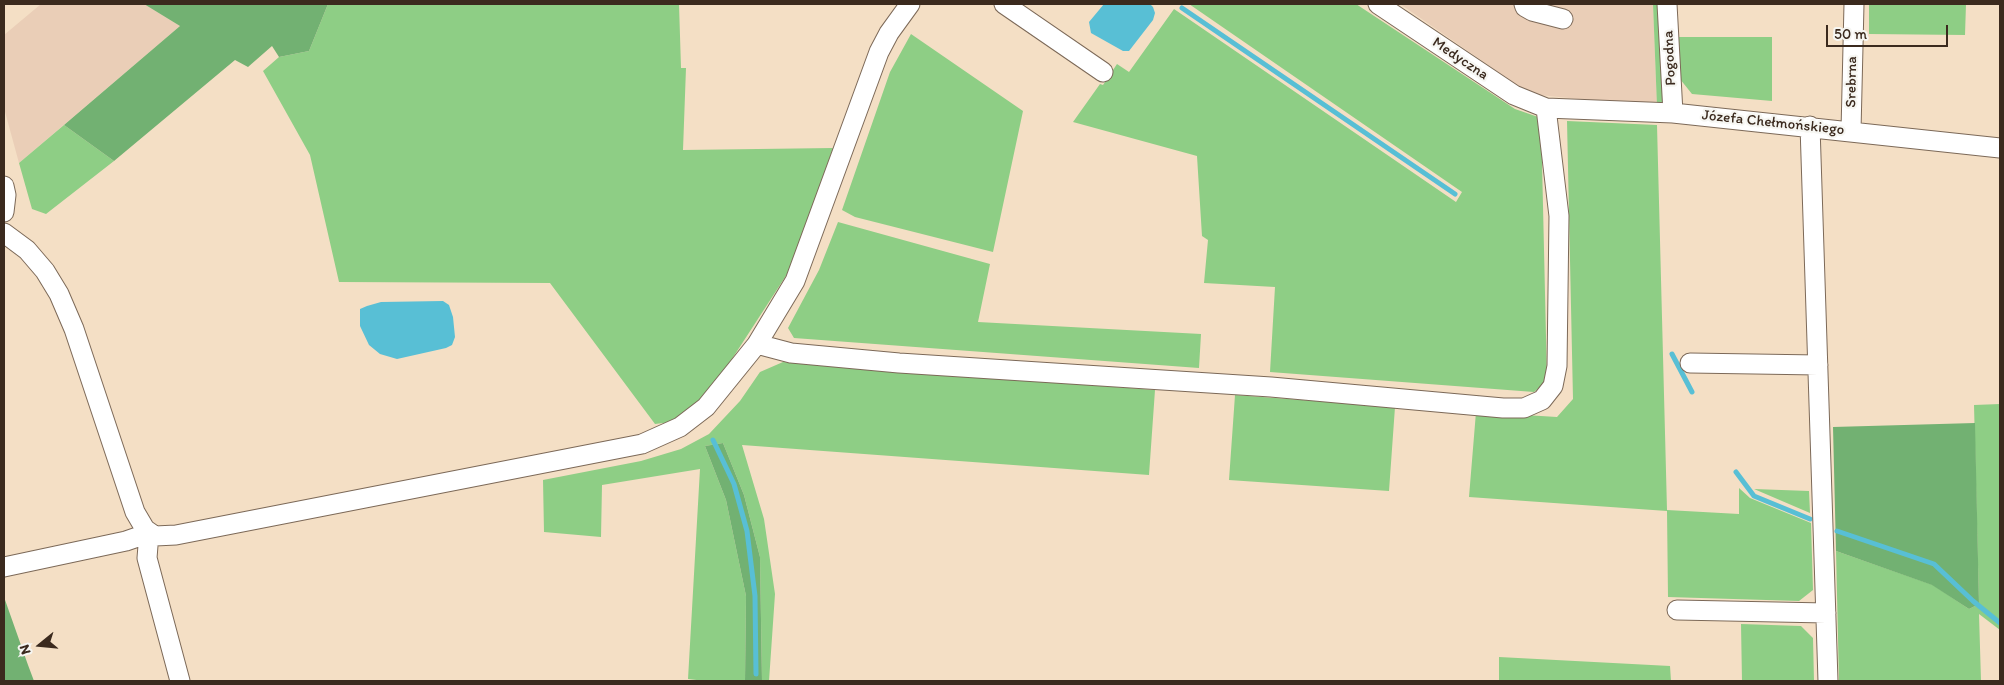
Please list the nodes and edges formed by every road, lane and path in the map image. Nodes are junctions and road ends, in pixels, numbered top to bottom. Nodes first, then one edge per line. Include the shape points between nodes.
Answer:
1 (1004, 4) edge
2 (1378, 4) edge
3 (1524, 4) edge
4 (1667, 4) edge
5 (1854, 4) edge
6 (905, 5) edge
7 (1563, 20) dead end
8 (1103, 72) dead end
9 (1546, 108) junction
10 (1673, 112) junction
11 (1810, 126) junction
12 (1851, 130) junction
13 (2000, 148) edge
14 (4, 186) edge
15 (4, 212) edge
16 (4, 233) edge
17 (757, 344) junction
18 (1690, 363) dead end
19 (1818, 365) junction
20 (149, 533) junction
21 (4, 567) edge
22 (1677, 610) dead end
23 (1826, 613) junction
24 (180, 681) edge
25 (1828, 681) edge

1 - 8 street
2 - 9 street, Medyczna via 1514,95
3 - 7 street via 1532,12
4 - 10 street, Pogodna
5 - 12 street, Srebrna
6 - 17 street via 871,73 795,281
9 - 10 street, Józefa Chełmońskiego
9 - 17 street via 1559,216 1557,366 1553,386 1542,400 1524,408 1262,386 899,363 791,353
10 - 11 street, Józefa Chełmońskiego
11 - 12 street, Józefa Chełmońskiego
11 - 19 street
12 - 13 street, Józefa Chełmońskiego
14 - 15 street
16 - 20 street via 27,250 59,294 74,329 135,512
17 - 20 street via 706,407 680,426 642,444 176,535 155,536
18 - 19 street
19 - 23 street
20 - 21 street via 126,541
20 - 24 street via 147,558
22 - 23 street
23 - 25 street

